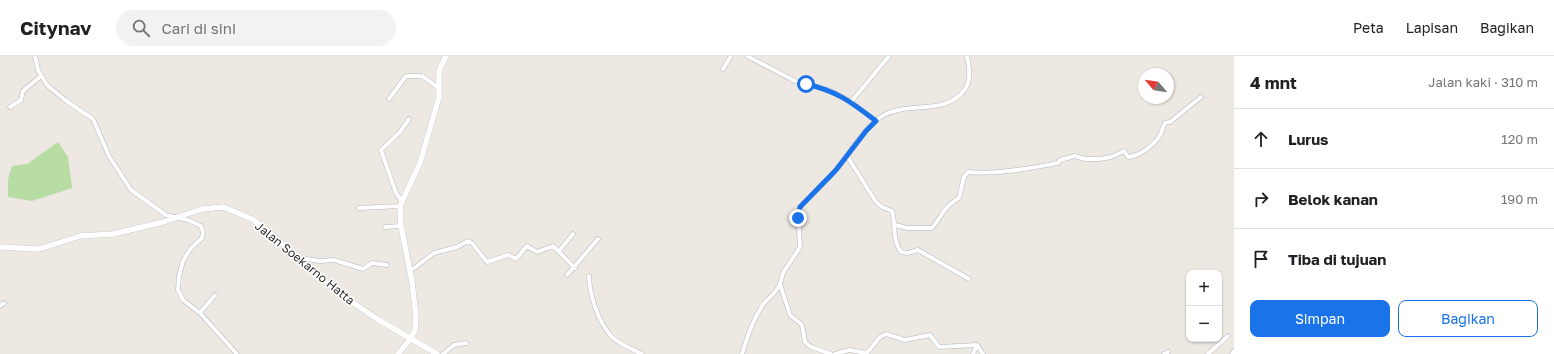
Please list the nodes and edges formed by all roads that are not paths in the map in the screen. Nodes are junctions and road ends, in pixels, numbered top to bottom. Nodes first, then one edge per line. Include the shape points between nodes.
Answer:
1 (35, 56) edge
2 (446, 56) edge
3 (731, 56) edge
4 (747, 56) edge
5 (889, 56) edge
6 (967, 56) edge
7 (723, 69) dead end
8 (41, 76) junction
9 (440, 89) junction
10 (1201, 97) dead end
11 (389, 99) dead end
12 (851, 102) junction
13 (10, 107) dead end
14 (409, 119) dead end
15 (876, 121) junction
16 (847, 156) junction
17 (401, 203) junction
18 (359, 208) dead end
19 (176, 218) junction
20 (895, 225) junction
21 (401, 226) junction
22 (385, 227) dead end
23 (573, 234) dead end
24 (598, 239) dead end
25 (0, 247) edge
26 (559, 251) junction
27 (299, 258) junction
28 (388, 265) dead end
29 (575, 268) junction
30 (410, 272) junction
31 (567, 276) dead end
32 (589, 276) dead end
33 (969, 279) dead end
34 (780, 284) junction
35 (215, 295) dead end
36 (200, 313) junction
37 (1228, 336) dead end
38 (411, 338) junction
39 (466, 343) dead end
40 (976, 345) junction
41 (1234, 351) edge
42 (856, 352) edge
43 (237, 354) edge
44 (398, 354) edge
45 (438, 354) edge
46 (443, 354) edge
47 (642, 354) edge
48 (742, 354) edge
49 (831, 354) edge
50 (835, 354) edge
51 (973, 354) edge
52 (983, 354) edge
53 (1208, 354) edge
54 (1232, 354) edge

1 - 8 street
2 - 9 street via 439,71
3 - 7 street
4 - 12 street via 795,81 831,91
5 - 12 street
6 - 15 street via 970,79 960,95 939,105 891,112
8 - 13 street via 23,91 21,100
8 - 19 street via 64,100 93,120 109,156 131,190 157,209
9 - 11 street via 422,76 406,76
9 - 17 street via 420,163
10 - 20 street via 1170,122 1165,123 1160,135 1142,153 1128,157 1124,150 1100,159 1075,156 1060,160 1058,163 1003,170 992,174 968,172 964,177 959,198 950,202 932,228 907,228
12 - 15 street
14 - 17 street via 400,132 381,150
15 - 16 street
16 - 20 street via 878,204 892,211
16 - 34 street via 799,209 800,247 783,273
17 - 18 street
17 - 21 street
19 - 25 street, Jalan Soekarno Hatta via 113,234 80,236 39,249
19 - 27 street, Jalan Soekarno Hatta via 214,207 234,210 252,219
19 - 36 street via 198,224 203,232 199,242 191,248 183,261 178,284 183,300
20 - 33 street via 894,234 901,252 918,250
21 - 22 street
21 - 30 street
23 - 26 street
24 - 29 street
26 - 29 street
26 - 30 street via 555,246 537,252 527,246 516,259 508,255 487,262 468,241 434,253
27 - 28 street via 334,260 363,269 372,263
27 - 38 street, Jalan Soekarno Hatta via 339,293
29 - 31 street
30 - 38 street via 416,317 415,330
32 - 47 street via 593,299 609,333 616,340
34 - 48 street via 776,293 761,307
34 - 49 street via 790,315 802,325 805,342 811,347
35 - 36 street
36 - 43 street
37 - 53 street
38 - 44 street
38 - 45 street, Jalan Soekarno Hatta
39 - 46 street via 454,345
40 - 42 street via 938,347 930,335 905,340 886,334 880,337 867,353
40 - 51 street
40 - 52 street
41 - 54 street
42 - 50 street via 844,350

